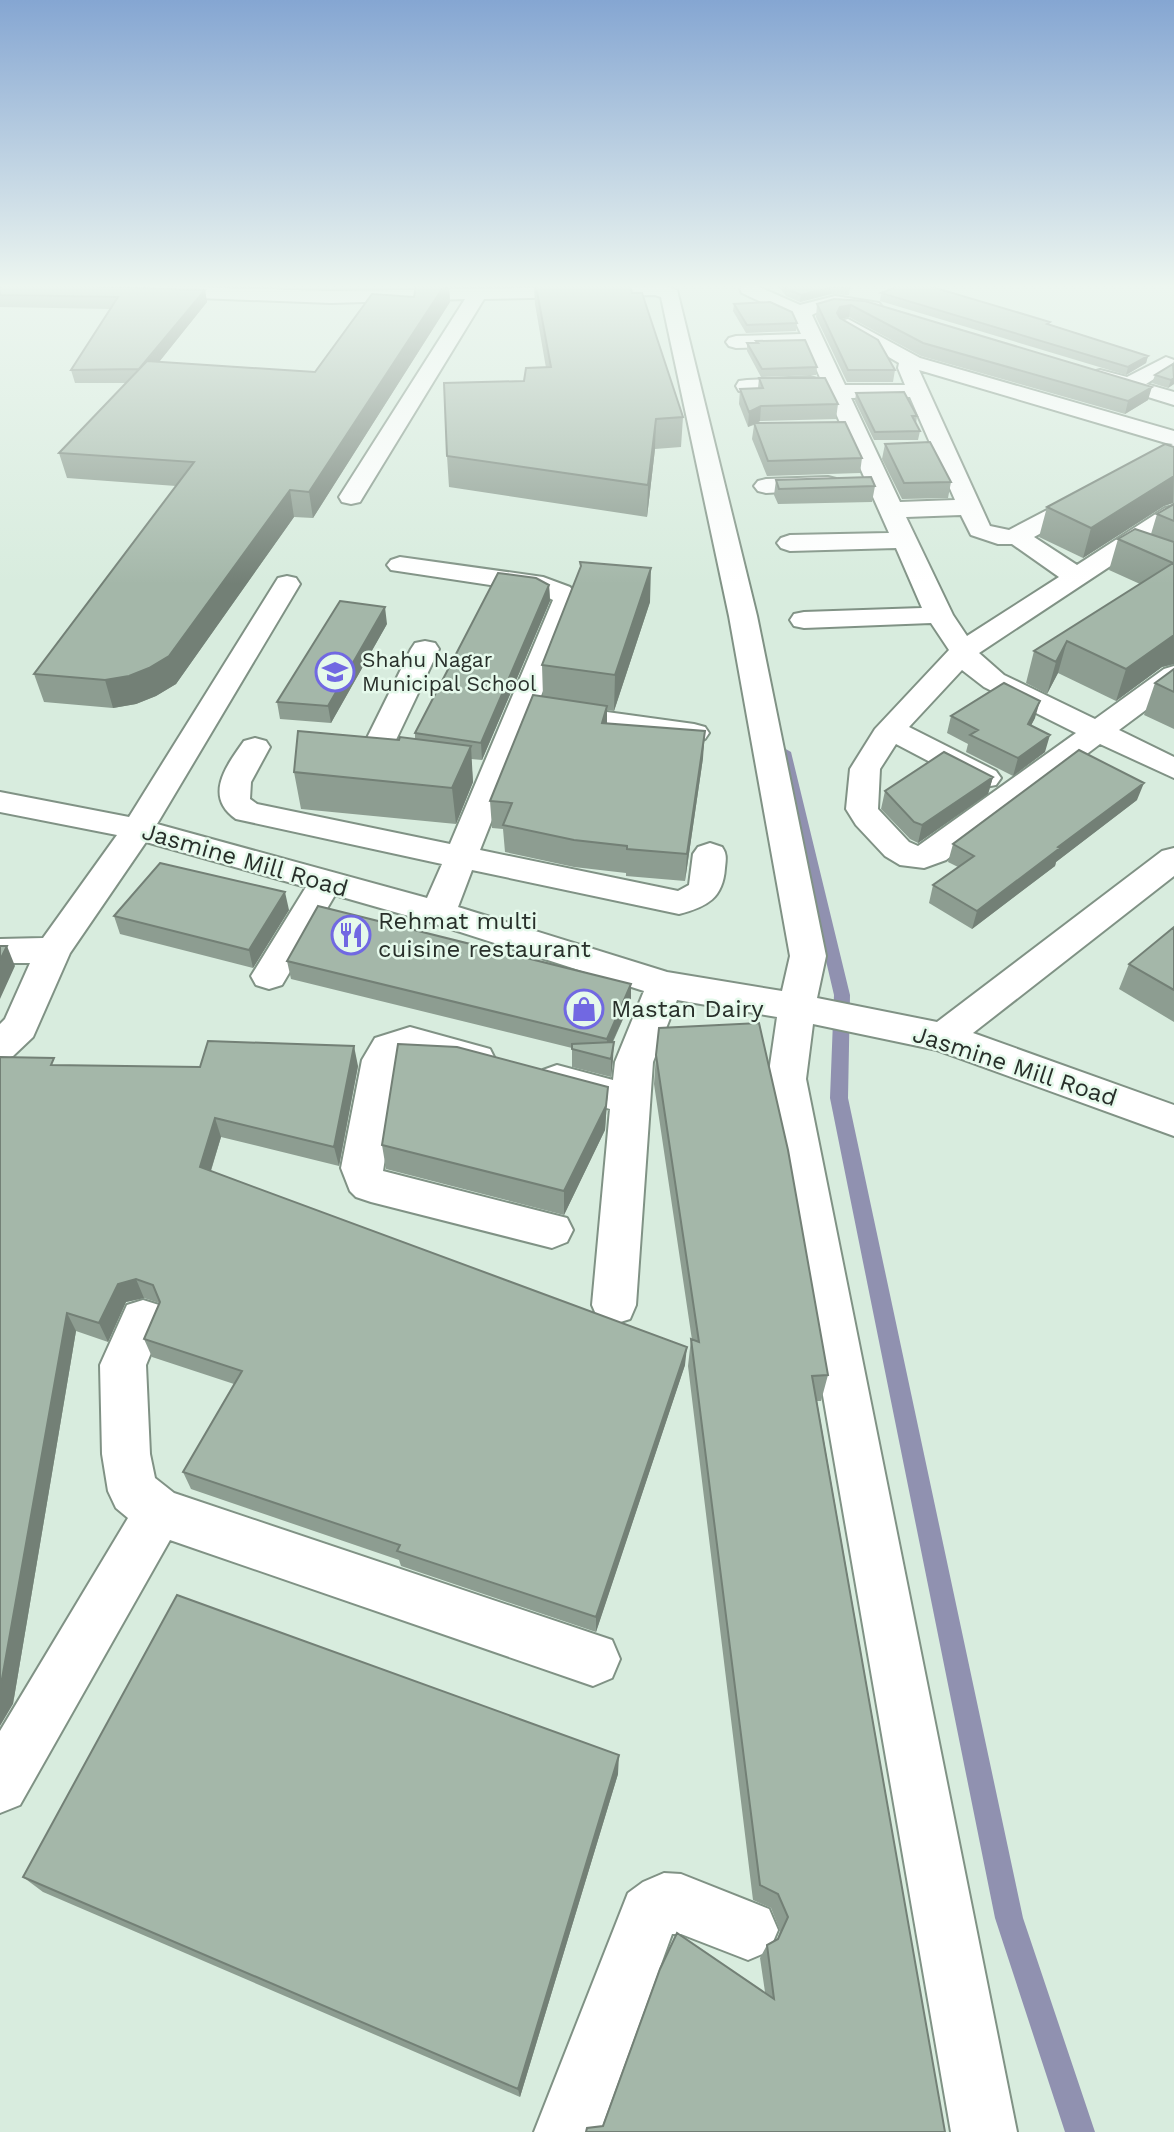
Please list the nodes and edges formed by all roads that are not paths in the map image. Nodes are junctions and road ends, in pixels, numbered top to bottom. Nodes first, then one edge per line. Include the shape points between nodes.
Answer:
1 (421, 385) edge
2 (691, 385) edge
3 (915, 385) edge
4 (992, 385) edge
5 (1131, 385) edge
6 (747, 386) edge
7 (835, 387) junction
8 (917, 391) junction
9 (1174, 399) edge
10 (854, 428) junction
11 (827, 429) edge
12 (1174, 438) edge
13 (944, 448) junction
14 (917, 449) edge
15 (864, 450) junction
16 (890, 450) edge
17 (1174, 451) edge
18 (1149, 465) junction
19 (1174, 473) edge
20 (879, 483) junction
21 (766, 486) edge
22 (351, 497) dead end
23 (1084, 499) junction
24 (970, 507) junction
25 (1107, 508) edge
26 (891, 510) junction
27 (1153, 518) edge
28 (1016, 536) junction
29 (905, 540) junction
30 (790, 543) dead end
31 (400, 565) dead end
32 (1077, 577) junction
33 (287, 584) dead end
34 (939, 615) junction
35 (804, 620) dead end
36 (425, 649) dead end
37 (965, 650) junction
38 (1174, 675) edge
39 (521, 709) junction
40 (890, 729) junction
41 (1098, 731) junction
42 (699, 734) edge
43 (255, 747) dead end
44 (1174, 769) edge
45 (469, 770) junction
46 (1015, 793) junction
47 (0, 802) edge
48 (138, 829) junction
49 (710, 854) dead end
50 (461, 856) junction
51 (1174, 859) edge
52 (325, 883) junction
53 (438, 913) junction
54 (53, 950) junction
55 (0, 951) edge
56 (269, 976) dead end
57 (665, 985) junction
58 (797, 1006) junction
59 (943, 1037) junction
60 (0, 1046) edge
61 (629, 1099) junction
62 (1174, 1121) edge
63 (552, 1230) dead end
64 (614, 1305) dead end
65 (143, 1319) dead end
66 (159, 1512) junction
67 (593, 1659) dead end
68 (0, 1785) edge
69 (748, 1930) dead end
70 (567, 2132) edge
71 (984, 2132) edge

1 - 22 street
2 - 58 street via 743,616 808,956
3 - 8 street
4 - 12 street
5 - 9 street
6 - 7 street
7 - 8 street
7 - 10 street
8 - 13 street
10 - 11 street
10 - 15 street
13 - 14 street
13 - 24 street
15 - 16 street
15 - 20 street
17 - 18 street
18 - 19 street
18 - 23 street
20 - 21 street
20 - 26 street
23 - 25 street
23 - 28 street
24 - 26 street
24 - 28 street via 981,530 999,538
26 - 29 street
27 - 32 street via 1136,552
28 - 32 street
29 - 30 street
29 - 34 street
31 - 39 street via 543,585 561,593 566,600
32 - 37 street
33 - 48 street
34 - 35 street
34 - 37 street
36 - 45 street via 379,751 393,761
37 - 40 street
37 - 41 street via 972,664 994,681
38 - 41 street
39 - 42 street
39 - 45 street
40 - 46 street
40 - 46 street via 865,769 862,809 897,849 912,857 934,853
41 - 44 street
41 - 46 street
43 - 50 street via 235,786 237,807
45 - 50 street
47 - 48 street, Jasmine Mill Road
48 - 52 street, Jasmine Mill Road
48 - 54 street
49 - 50 street via 705,889 697,898 680,903
50 - 53 street
51 - 59 street
52 - 53 street, Jasmine Mill Road
52 - 56 street
53 - 57 street, Jasmine Mill Road
54 - 55 street
54 - 60 street via 20,1027
57 - 58 street, Jasmine Mill Road
57 - 61 street via 634,1062
58 - 59 street, Jasmine Mill Road
58 - 71 street via 788,1079
59 - 62 street, Jasmine Mill Road
61 - 63 street via 410,1041 388,1048 376,1087 362,1168 365,1179 371,1185
61 - 64 street
65 - 66 street via 123,1365 126,1454 133,1491
66 - 67 street
66 - 68 street
69 - 70 street via 681,1904 664,1903 649,1914

